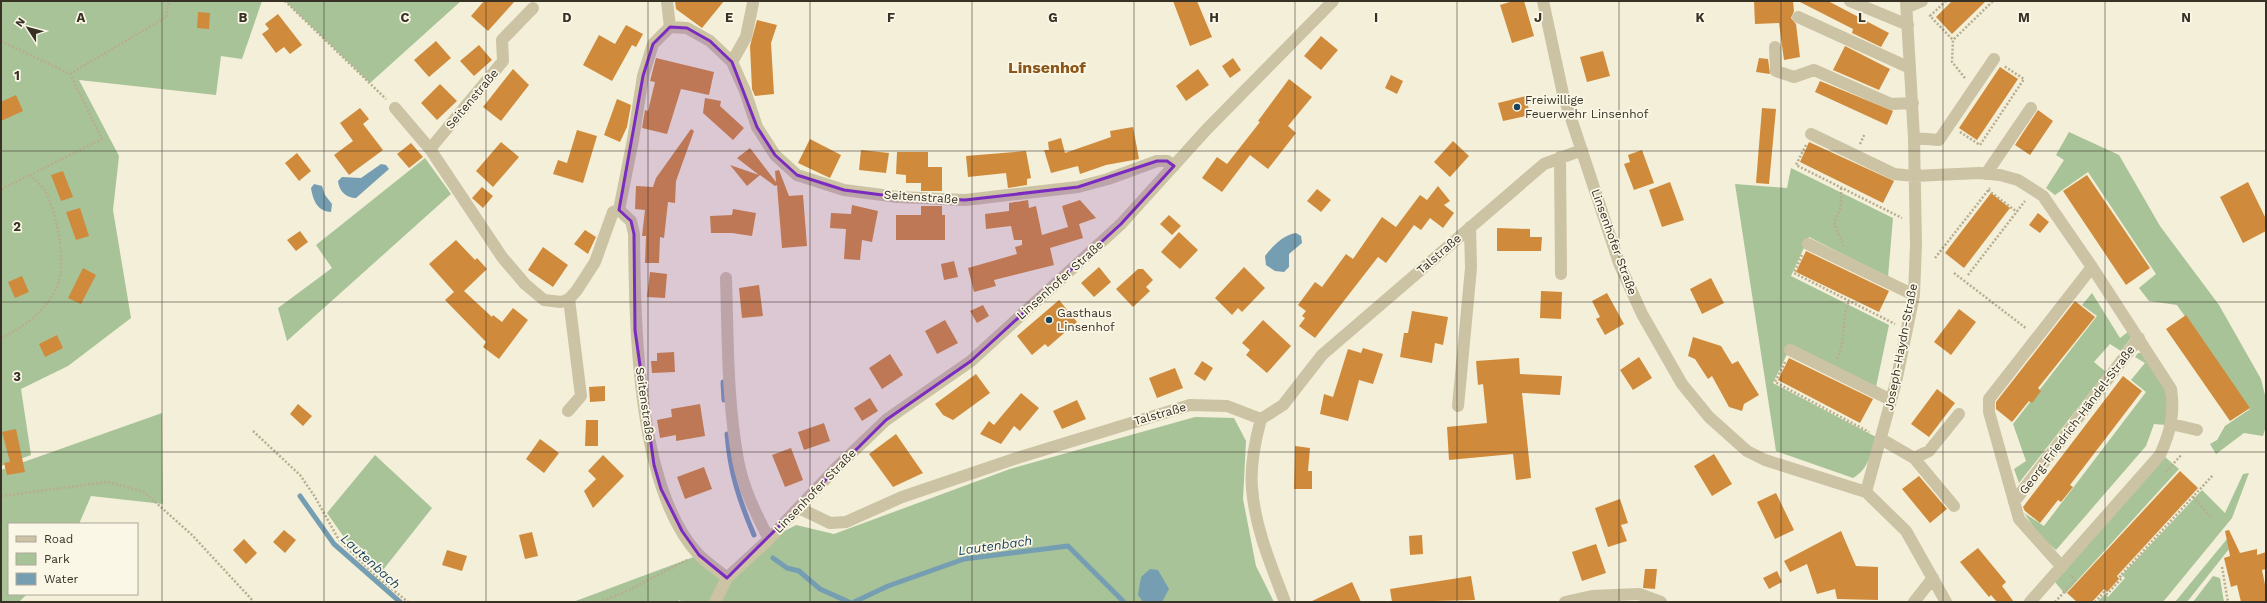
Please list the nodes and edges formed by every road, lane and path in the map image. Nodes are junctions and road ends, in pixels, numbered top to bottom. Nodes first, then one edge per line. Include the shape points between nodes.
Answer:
1 (169, 1) edge
2 (285, 1) edge
3 (667, 1) edge
4 (1333, 1) edge
5 (1543, 1) edge
6 (1850, 1) edge
7 (1922, 1) edge
8 (1946, 1) edge
9 (1993, 1) edge
10 (753, 3) dead end
11 (1907, 4) edge
12 (532, 8) dead end
13 (1798, 17) dead end
14 (1908, 25) junction
15 (670, 27) junction
16 (1953, 40) junction
17 (1, 41) edge
18 (1774, 47) dead end
19 (1994, 59) joint
20 (732, 62) junction
21 (1910, 68) junction
22 (70, 74) junction
23 (1974, 89) junction
24 (1913, 103) junction
25 (395, 108) joint
26 (2031, 108) dead end
27 (1950, 125) junction
28 (1811, 134) joint
29 (1914, 138) junction
30 (430, 149) junction
31 (1582, 150) junction
32 (1560, 156) junction
33 (1174, 166) junction
34 (1986, 174) junction
35 (30, 175) junction
36 (2000, 175) junction
37 (1914, 176) junction
38 (1841, 188) junction
39 (1, 189) edge
40 (1988, 190) junction
41 (2034, 190) junction
42 (619, 210) junction
43 (2017, 212) junction
44 (1915, 225) junction
45 (1470, 227) junction
46 (1808, 244) joint
47 (1935, 258) dead end
48 (1839, 259) junction
49 (2092, 267) junction
50 (1954, 273) dead end
51 (1561, 274) dead end
52 (1968, 275) dead end
53 (726, 278) dead end
54 (1914, 295) junction
55 (569, 299) junction
56 (1849, 301) junction
57 (1906, 330) junction
58 (2036, 336) junction
59 (1, 338) edge
60 (2139, 338) junction
61 (1790, 350) joint
62 (1832, 371) junction
63 (1891, 400) junction
64 (1458, 406) dead end
65 (568, 411) dead end
66 (1959, 414) dead end
67 (1261, 419) junction
68 (2171, 424) junction
69 (2197, 430) dead end
70 (253, 431) dead end
71 (1881, 438) junction
72 (1914, 458) junction
73 (2213, 475) dead end
74 (1866, 492) junction
75 (1, 496) edge
76 (2193, 497) junction
77 (2014, 502) junction
78 (1954, 506) dead end
79 (798, 508) junction
80 (2212, 518) dead end
81 (769, 539) junction
82 (698, 555) junction
83 (2222, 568) dead end
84 (2066, 571) junction
85 (727, 578) junction
86 (1933, 578) junction
87 (254, 602) edge
88 (408, 602) edge
89 (599, 602) edge
90 (715, 602) edge
91 (1285, 602) edge
92 (1565, 602) edge
93 (1661, 602) edge
94 (1914, 602) edge
95 (1946, 602) edge
96 (2030, 602) edge
97 (2055, 602) edge
98 (2095, 602) edge
99 (2228, 602) edge

1 - 22 path via 166,17
2 - 25 path
3 - 15 street
4 - 33 street, Linsenhofer Straße
5 - 31 street, Linsenhofer Straße via 1563,94
6 - 14 street
7 - 11 street, Joseph-Haydn-Straße
8 - 16 path via 1930,16
9 - 16 path
10 - 20 street via 746,37
11 - 14 street, Joseph-Haydn-Straße
12 - 30 street, Seitenstraße via 502,40 503,61
13 - 21 street
14 - 21 street, Joseph-Haydn-Straße
15 - 20 street via 687,28 710,41
15 - 42 street via 653,44 643,76
16 - 23 path via 1952,62
17 - 22 path
18 - 24 street via 1776,71 1794,77 1814,70 1891,104
19 - 23 street
19 - 27 path via 2024,79 1980,145
20 - 33 street, Seitenstraße via 757,127 775,155 797,175 844,190 898,197 966,200 1078,187 1157,161
21 - 24 street, Joseph-Haydn-Straße
22 - 35 path via 102,139
23 - 27 street
24 - 29 street, Joseph-Haydn-Straße
25 - 30 street
26 - 34 street
27 - 29 street via 1939,140
28 - 37 street, Georg-Friedrich-Händel-Straße via 1894,174
28 - 38 path via 1796,165
29 - 37 street, Joseph-Haydn-Straße
30 - 55 street via 502,257 525,284 544,300 561,302
31 - 32 street, Talstraße
31 - 74 street, Linsenhofer Straße via 1619,263 1642,314 1666,359 1709,418 1753,454
32 - 45 street, Talstraße via 1544,164
32 - 51 street
33 - 79 street, Linsenhofer Straße via 1121,224 971,361 886,420
34 - 36 street, Georg-Friedrich-Händel-Straße
34 - 37 street, Georg-Friedrich-Händel-Straße
35 - 39 path
35 - 59 path via 45,190 55,220 60,242 61,276 57,288 35,316
36 - 40 path
36 - 41 street, Georg-Friedrich-Händel-Straße via 2018,180
37 - 44 street, Joseph-Haydn-Straße
38 - 44 path
38 - 48 path via 1841,207 1834,223 1845,245
40 - 43 path
40 - 47 path
41 - 43 path
41 - 49 street, Georg-Friedrich-Händel-Straße via 2043,196
42 - 55 street via 613,212 595,262
42 - 82 street, Seitenstraße via 630,221 634,234 635,330 654,465 672,513
43 - 52 path
44 - 54 street, Joseph-Haydn-Straße
45 - 64 street via 1471,268
45 - 67 street, Talstraße via 1322,355 1283,406
46 - 48 street
46 - 56 path via 1794,274
48 - 54 street
49 - 58 street, Georg-Friedrich-Händel-Straße
49 - 60 street, Georg-Friedrich-Händel-Straße
50 - 58 path
53 - 81 street, Linsenhofer Straße via 732,410 738,461 745,487
54 - 57 street, Joseph-Haydn-Straße
55 - 65 street via 581,396
56 - 57 path
56 - 62 path via 1844,312 1843,347
57 - 63 street, Joseph-Haydn-Straße
58 - 77 street, Georg-Friedrich-Händel-Straße via 1989,399 1989,412
60 - 68 street, Georg-Friedrich-Händel-Straße via 2171,389 2174,407
60 - 77 street, Georg-Friedrich-Händel-Straße
61 - 62 street
61 - 71 path via 1775,382
62 - 63 street
63 - 71 street, Joseph-Haydn-Straße
66 - 72 street via 1929,451
67 - 79 street, Talstraße via 1227,406 1190,405 1017,458 902,497 846,522 830,523
67 - 91 street via 1254,446 1252,488 1263,548
68 - 69 street
68 - 84 street, Georg-Friedrich-Händel-Straße via 2169,436 2160,455
70 - 88 path via 300,475 339,540
71 - 72 street
71 - 74 street, Joseph-Haydn-Straße
72 - 78 street
73 - 76 path
74 - 86 street, Linsenhofer Straße via 1906,531
75 - 87 path via 108,482 144,492 192,535
76 - 80 path
76 - 98 path via 2120,576 2122,578
77 - 84 street, Georg-Friedrich-Händel-Straße via 2019,519
79 - 81 street, Linsenhofer Straße
81 - 85 street, Linsenhofer Straße
82 - 85 street, Seitenstraße
82 - 89 path via 625,592
83 - 99 path
84 - 96 street, Georg-Friedrich-Händel-Straße
84 - 97 path via 2075,580
85 - 90 street, Linsenhofer Straße
86 - 94 street
86 - 95 street, Linsenhofer Straße
92 - 93 street via 1592,596 1639,594

